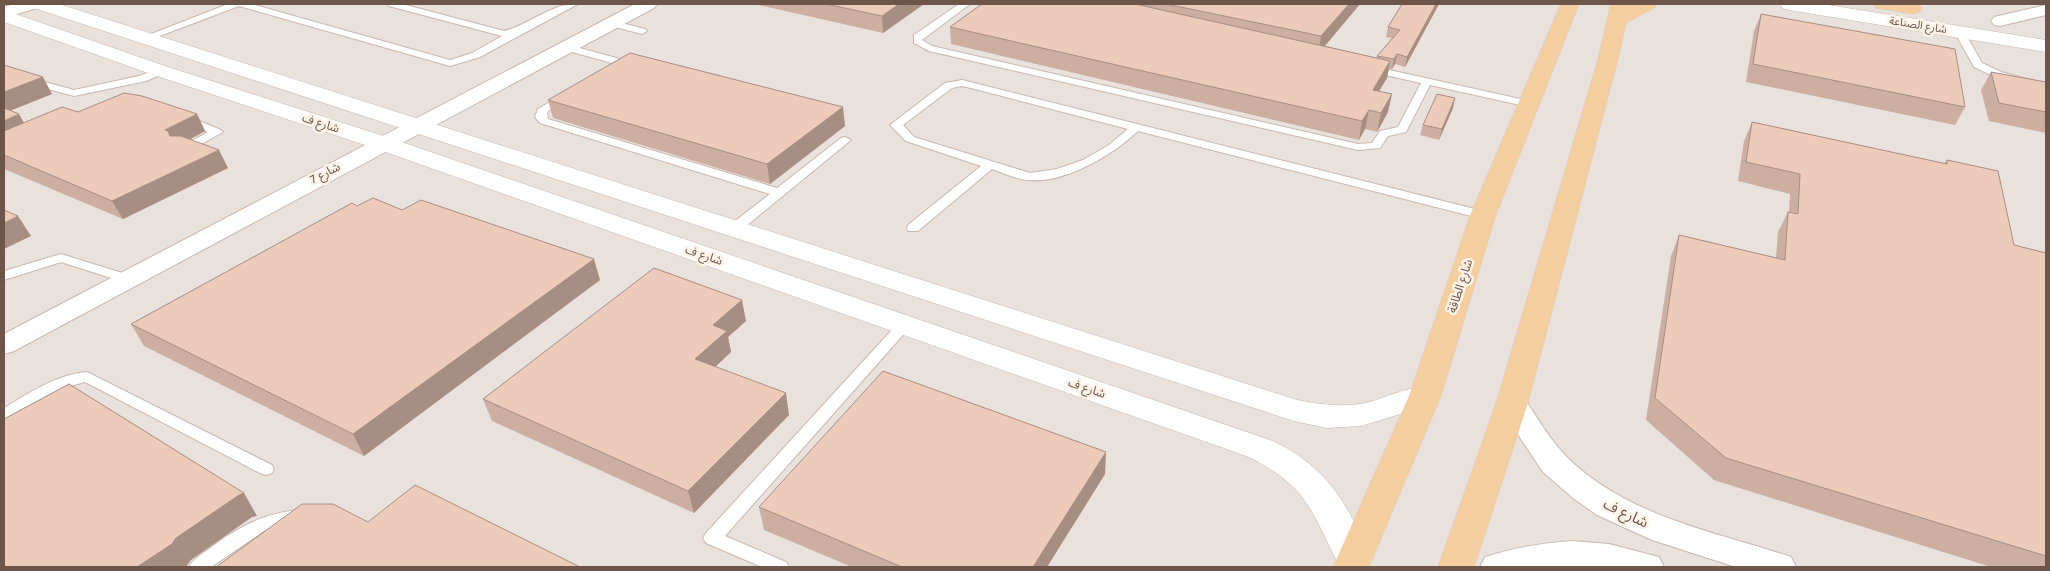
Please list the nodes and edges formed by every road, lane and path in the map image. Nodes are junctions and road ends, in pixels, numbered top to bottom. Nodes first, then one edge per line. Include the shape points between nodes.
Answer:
1 (31, 4) edge
2 (236, 4) edge
3 (242, 4) edge
4 (392, 4) edge
5 (573, 4) edge
6 (648, 4) edge
7 (965, 4) edge
8 (1648, 4) edge
9 (1789, 4) edge
10 (1883, 4) edge
11 (1889, 4) edge
12 (1569, 5) edge
13 (1913, 8) junction
14 (1614, 9) edge
15 (77, 10) edge
16 (2046, 10) edge
17 (4, 15) edge
18 (42, 16) edge
19 (2000, 20) junction
20 (610, 24) junction
21 (2046, 28) edge
22 (4, 29) edge
23 (521, 30) junction
24 (642, 31) dead end
25 (1959, 32) junction
26 (146, 38) junction
27 (2046, 46) edge
28 (564, 47) junction
29 (622, 63) junction
30 (1359, 67) edge
31 (641, 68) edge
32 (606, 72) edge
33 (4, 74) edge
34 (152, 75) junction
35 (1427, 82) junction
36 (2046, 87) edge
37 (572, 92) edge
38 (114, 97) edge
39 (1529, 104) junction
40 (172, 114) edge
41 (416, 125) junction
42 (1136, 126) junction
43 (845, 140) dead end
44 (382, 143) junction
45 (183, 150) edge
46 (989, 165) junction
47 (779, 193) junction
48 (1483, 216) junction
49 (735, 228) junction
50 (914, 228) dead end
51 (4, 276) edge
52 (127, 279) junction
53 (905, 324) junction
54 (4, 345) edge
55 (1425, 396) junction
56 (1512, 403) junction
57 (4, 415) edge
58 (266, 469) dead end
59 (319, 517) edge
60 (1352, 564) edge
61 (198, 567) edge
62 (780, 567) edge
63 (1456, 567) edge
64 (1497, 567) edge
65 (1646, 567) edge
66 (1779, 567) edge

1 - 17 street
2 - 26 lane
3 - 23 lane via 450,63 476,55
4 - 23 lane via 504,34
5 - 23 lane
6 - 20 street, شارع 7
7 - 35 lane via 917,40 929,48 1358,147 1376,146 1384,133 1402,130
8 - 14 main road
9 - 25 street, شارع الصناعة
10 - 13 main road
11 - 13 street, شارع الصناعة
12 - 39 main road, شارع الطاقة
13 - 19 street, شارع الصناعة
14 - 56 main road via 1602,39 1608,59
15 - 18 street, شارع ف
15 - 26 street, شارع ف
16 - 19 street
17 - 18 street, شارع ف
18 - 22 street
18 - 34 street, شارع ف
19 - 21 street, شارع الصناعة
20 - 24 lane
20 - 28 street, شارع 7
25 - 27 street, شارع الصناعة
25 - 36 lane via 1978,65 1997,74
26 - 41 street, شارع ف
28 - 29 lane
28 - 41 street, شارع 7
29 - 31 lane
29 - 32 lane
30 - 35 lane
33 - 34 lane via 74,94
34 - 38 lane
34 - 44 street, شارع ف
35 - 39 lane
37 - 47 lane via 548,106 541,117 550,123
39 - 48 main road, شارع الطاقة
40 - 45 lane via 217,130 214,135
41 - 44 street, شارع 7
41 - 49 street, شارع ف
42 - 46 lane via 1105,154 1047,176 1030,177
42 - 46 lane via 962,83 949,85 896,125 910,139
42 - 48 lane
43 - 47 lane
44 - 52 street, شارع 7
44 - 53 street, شارع ف
46 - 50 lane
47 - 49 lane
48 - 55 main road, شارع الطاقة
49 - 55 street, شارع ف via 1294,410 1327,417 1361,415
51 - 52 lane via 60,258
52 - 54 street, شارع 7
53 - 60 street, شارع ف via 1261,449 1292,466 1317,489 1336,519
53 - 62 lane via 712,538
55 - 60 main road, شارع الطاقة
56 - 63 main road
56 - 66 street, شارع ف via 1560,471 1599,500 1640,521
57 - 58 lane via 63,382 74,377 87,377
59 - 61 lane via 286,517 259,524
64 - 65 street via 1544,555 1586,553

